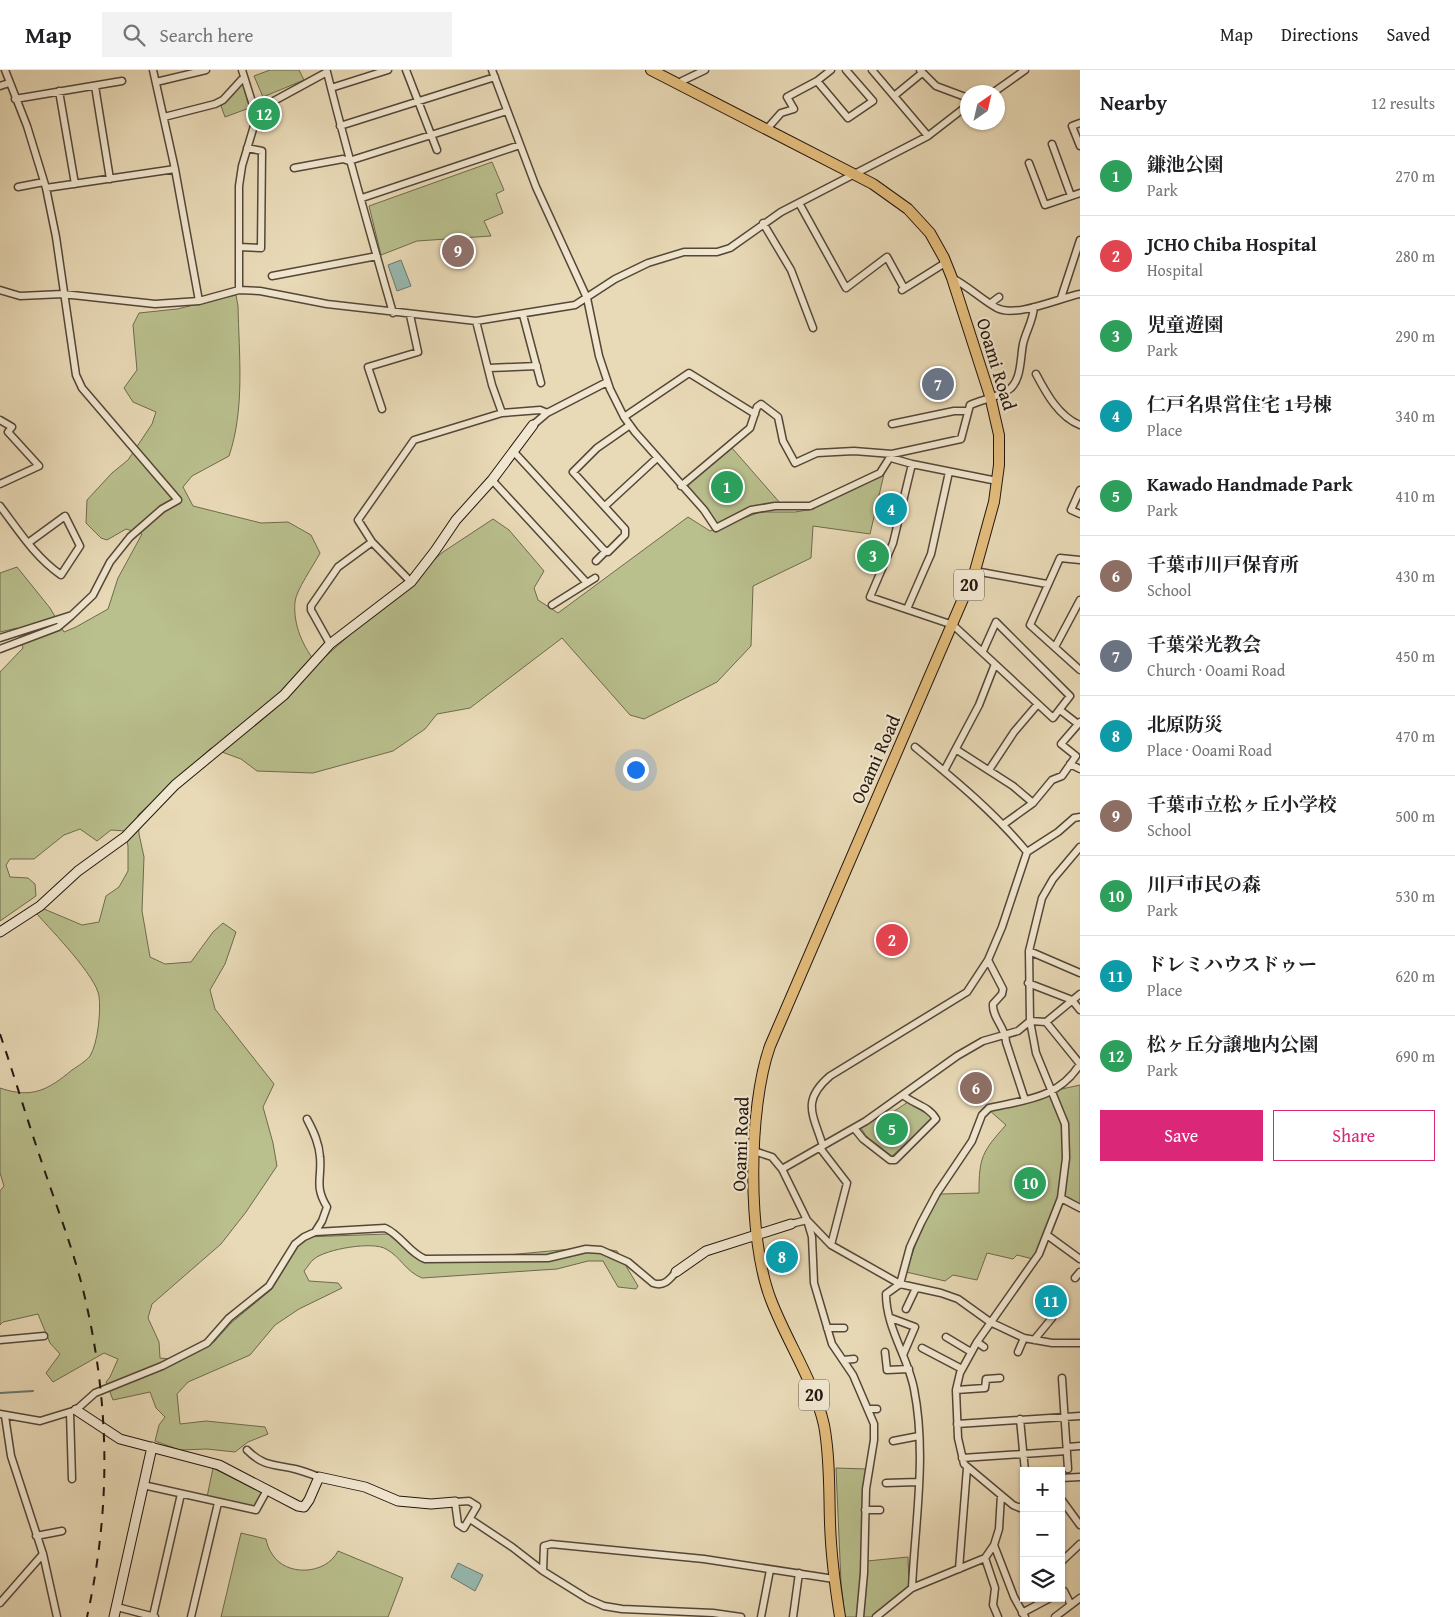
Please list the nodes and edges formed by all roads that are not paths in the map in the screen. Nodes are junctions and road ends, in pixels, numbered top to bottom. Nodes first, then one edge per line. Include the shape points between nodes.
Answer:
1 (4, 70) edge
2 (153, 70) edge
3 (206, 70) edge
4 (388, 70) edge
5 (406, 70) edge
6 (651, 70) edge
7 (705, 70) edge
8 (831, 70) edge
9 (846, 70) edge
10 (872, 70) edge
11 (1025, 70) edge
12 (921, 71) edge
13 (243, 74) edge
14 (494, 74) edge
15 (666, 74) edge
16 (122, 81) dead end
17 (818, 81) junction
18 (156, 82) junction
19 (9, 83) junction
20 (1004, 85) edge
21 (0, 86) edge
22 (95, 86) junction
23 (680, 86) junction
24 (331, 88) junction
25 (60, 91) junction
26 (960, 95) edge
27 (894, 96) junction
28 (16, 98) junction
29 (418, 101) junction
30 (259, 109) junction
31 (507, 110) junction
32 (960, 111) edge
33 (164, 117) junction
34 (1080, 123) edge
35 (340, 126) junction
36 (766, 130) junction
37 (431, 135) junction
38 (928, 136) junction
39 (1052, 144) dead end
40 (520, 145) junction
41 (1080, 146) edge
42 (247, 148) junction
43 (437, 150) dead end
44 (349, 161) junction
45 (1029, 163) dead end
46 (294, 168) dead end
47 (175, 169) junction
48 (856, 175) junction
49 (110, 179) junction
50 (76, 184) junction
51 (45, 185) junction
52 (18, 187) dead end
53 (1080, 193) edge
54 (1070, 196) junction
55 (362, 198) junction
56 (799, 203) junction
57 (763, 223) junction
58 (1080, 240) edge
59 (238, 247) junction
60 (377, 256) junction
61 (945, 263) junction
62 (272, 276) dead end
63 (952, 278) junction
64 (0, 290) edge
65 (239, 290) junction
66 (63, 294) junction
67 (1080, 294) edge
68 (999, 297) dead end
69 (587, 298) junction
70 (1061, 298) junction
71 (199, 302) junction
72 (991, 303) junction
73 (1034, 307) junction
74 (394, 313) junction
75 (410, 315) junction
76 (523, 315) junction
77 (476, 321) junction
78 (813, 328) dead end
79 (537, 366) junction
80 (489, 368) junction
81 (1036, 374) dead end
82 (541, 382) dead end
83 (607, 382) junction
84 (990, 396) junction
85 (382, 409) dead end
86 (968, 411) junction
87 (502, 413) junction
88 (546, 413) junction
89 (755, 414) junction
90 (624, 417) junction
91 (0, 420) edge
92 (892, 424) dead end
93 (630, 425) junction
94 (1080, 425) edge
95 (533, 426) joint
96 (514, 452) junction
97 (891, 456) junction
98 (657, 458) junction
99 (912, 464) junction
100 (949, 472) junction
101 (492, 480) junction
102 (997, 481) junction
103 (0, 484) edge
104 (681, 486) junction
105 (1080, 490) edge
106 (0, 506) edge
107 (605, 506) junction
108 (1080, 514) edge
109 (372, 542) junction
110 (28, 543) junction
111 (606, 551) junction
112 (1080, 560) edge
113 (596, 561) dead end
114 (975, 571) junction
115 (595, 578) dead end
116 (411, 582) junction
117 (586, 583) junction
118 (1047, 584) junction
119 (1080, 600) edge
120 (552, 605) dead end
121 (907, 609) junction
122 (72, 615) junction
123 (953, 625) junction
124 (0, 638) edge
125 (330, 644) junction
126 (1055, 647) junction
127 (0, 649) edge
128 (983, 651) junction
129 (995, 664) junction
130 (1080, 670) edge
131 (1037, 705) junction
132 (1060, 710) junction
133 (1079, 723) edge
134 (915, 747) dead end
135 (957, 750) junction
136 (1070, 764) junction
137 (989, 770) junction
138 (1080, 770) edge
139 (944, 771) junction
140 (1033, 803) junction
141 (1080, 817) edge
142 (1004, 824) junction
143 (1080, 847) edge
144 (1027, 852) junction
145 (0, 932) edge
146 (1029, 951) junction
147 (988, 960) junction
148 (1080, 974) edge
149 (1028, 983) junction
150 (1080, 994) edge
151 (1072, 1000) junction
152 (1080, 1010) edge
153 (1030, 1021) junction
154 (1046, 1022) junction
155 (1006, 1034) junction
156 (1080, 1064) edge
157 (1053, 1090) junction
158 (903, 1095) junction
159 (1024, 1100) junction
160 (307, 1120) dead end
161 (854, 1128) junction
162 (821, 1147) junction
163 (754, 1150) junction
164 (782, 1169) junction
165 (1061, 1198) junction
166 (1080, 1208) edge
167 (807, 1220) junction
168 (791, 1224) joint
169 (316, 1232) junction
170 (1047, 1235) junction
171 (757, 1236) junction
172 (831, 1245) junction
173 (1080, 1260) edge
174 (676, 1272) joint
175 (1080, 1272) edge
176 (1075, 1278) dead end
177 (900, 1284) junction
178 (916, 1288) junction
179 (906, 1309) dead end
180 (891, 1318) junction
181 (1052, 1318) dead end
182 (990, 1322) junction
183 (827, 1328) junction
184 (844, 1328) dead end
185 (44, 1336) dead end
186 (946, 1337) dead end
187 (1024, 1338) junction
188 (0, 1340) edge
189 (1034, 1340) junction
190 (977, 1342) junction
191 (1080, 1343) edge
192 (984, 1347) dead end
193 (922, 1348) dead end
194 (885, 1352) dead end
195 (971, 1352) junction
196 (1018, 1352) dead end
197 (902, 1355) junction
198 (843, 1360) junction
199 (854, 1360) dead end
200 (909, 1369) junction
201 (962, 1369) junction
202 (1000, 1378) dead end
203 (1062, 1378) dead end
204 (956, 1390) junction
205 (868, 1408) junction
206 (877, 1409) dead end
207 (73, 1411) junction
208 (3, 1415) edge
209 (1080, 1416) edge
210 (1065, 1417) junction
211 (1020, 1419) junction
212 (957, 1424) junction
213 (919, 1436) junction
214 (893, 1441) dead end
215 (1080, 1446) edge
216 (152, 1447) junction
217 (1067, 1449) junction
218 (247, 1450) dead end
219 (1023, 1454) junction
220 (962, 1458) junction
221 (1025, 1467) edge
222 (967, 1468) junction
223 (1068, 1469) dead end
224 (1080, 1476) edge
225 (319, 1477) junction
226 (1065, 1478) edge
227 (72, 1479) dead end
228 (918, 1482) junction
229 (886, 1483) dead end
230 (143, 1485) junction
231 (267, 1490) junction
232 (181, 1494) junction
233 (1001, 1495) junction
234 (456, 1502) junction
235 (218, 1503) junction
236 (1065, 1504) edge
237 (1020, 1506) edge
238 (865, 1510) junction
239 (880, 1510) dead end
240 (470, 1519) junction
241 (1080, 1525) edge
242 (62, 1531) dead end
243 (36, 1536) junction
244 (1080, 1544) edge
245 (994, 1545) junction
246 (43, 1554) junction
247 (985, 1558) junction
248 (1065, 1558) edge
249 (959, 1569) junction
250 (770, 1570) junction
251 (543, 1571) junction
252 (799, 1574) junction
253 (834, 1579) junction
254 (912, 1588) junction
255 (1065, 1593) edge
256 (1080, 1598) edge
257 (1044, 1602) edge
258 (0, 1603) edge
259 (1071, 1605) junction
260 (116, 1607) junction
261 (1024, 1615) edge
262 (57, 1617) edge
263 (114, 1617) edge
264 (154, 1617) edge
265 (191, 1617) edge
266 (741, 1617) edge
267 (761, 1617) edge
268 (793, 1617) edge
269 (840, 1617) edge
270 (860, 1617) edge
271 (876, 1617) edge
272 (998, 1617) edge
273 (1055, 1617) edge

1 - 19 street
2 - 18 street
3 - 18 street
4 - 24 street
5 - 29 street
6 - 15 main road, Ooami Road / 20
7 - 23 street via 682,81
8 - 17 street
9 - 17 street via 873,101 848,118
10 - 27 street
11 - 20 street
12 - 26 street via 936,86
12 - 27 street
13 - 30 street via 252,102
13 - 33 street via 223,100
14 - 29 street
14 - 31 street
15 - 23 main road, Ooami Road / 20
16 - 22 street
17 - 36 street via 787,98 794,108 781,113
18 - 33 street
19 - 21 street
19 - 28 street
22 - 25 street
22 - 49 street
23 - 36 main road, Ooami Road / 20
24 - 30 street via 327,72
24 - 35 street
25 - 28 street
25 - 50 street
27 - 38 street
28 - 51 street
29 - 35 street
29 - 37 street
30 - 42 street
31 - 37 street
31 - 40 street
32 - 38 street
33 - 47 street
34 - 41 street via 1072,126
35 - 44 street
36 - 48 main road, Ooami Road / 20
37 - 43 street
37 - 44 street
38 - 48 street
39 - 54 street
40 - 55 street
40 - 69 street
42 - 59 street via 240,186
42 - 59 street via 262,151 261,248
44 - 46 street via 343,159
44 - 55 street
45 - 54 street via 1045,206
47 - 49 street
47 - 71 street
48 - 56 street
48 - 61 main road, Ooami Road / 20 via 912,212 930,233
49 - 50 street
50 - 51 street
51 - 52 street
51 - 66 street
53 - 54 street
55 - 60 street
56 - 57 street
56 - 61 street via 846,288 886,257 903,289
57 - 69 street via 730,248 717,252 684,252 648,263 615,279
57 - 78 street via 791,270
58 - 70 street
59 - 65 street
60 - 62 street
60 - 74 street
61 - 63 main road, Ooami Road / 20
63 - 72 street
63 - 84 main road, Ooami Road / 20
64 - 66 street via 20,296
65 - 71 street
65 - 74 street
66 - 71 street via 131,303
66 - 122 street via 76,376 82,388 178,500 162,509 130,537 110,562 93,595
67 - 70 street
68 - 72 street
69 - 76 street via 575,305
69 - 83 street
70 - 73 street
72 - 73 street via 1008,310
73 - 84 street via 1015,380 1008,390
74 - 75 street
75 - 77 street
75 - 85 street via 418,352 368,367
76 - 77 street
76 - 79 street
77 - 80 street
79 - 80 street
79 - 82 street
80 - 87 street
81 - 94 street via 1049,398 1069,420
83 - 88 street
83 - 90 street
84 - 86 street via 970,405
84 - 102 main road, Ooami Road / 20 via 999,435
86 - 92 street
86 - 97 street via 961,439
87 - 88 street via 540,410
87 - 109 street via 414,440 358,520
88 - 95 street
89 - 90 street via 690,373
89 - 97 street via 761,404 778,417 783,441 795,463 817,453 854,451
89 - 104 street via 750,428
90 - 93 street
91 - 103 street via 12,427 8,432 39,466
93 - 98 street
93 - 107 street via 597,448 573,472
95 - 96 street
96 - 101 street
96 - 111 street
97 - 99 street
97 - 104 street via 880,473 810,506 751,510 716,528
98 - 104 street
98 - 107 street
99 - 100 street
99 - 121 street via 893,543 870,597
100 - 102 street
100 - 121 street via 931,554
101 - 116 street via 456,520
101 - 117 street
102 - 114 main road, Ooami Road / 20
105 - 108 street via 1071,510
106 - 110 street
107 - 111 street via 626,532
109 - 116 street
109 - 125 street via 338,567 311,606
110 - 110 street via 65,516 80,546 61,575 44,563
111 - 113 street
112 - 118 street via 1060,558
114 - 118 street
114 - 123 main road, Ooami Road / 20
115 - 117 street
116 - 125 street
117 - 120 street
118 - 126 street via 1030,625
119 - 126 street
121 - 123 street
122 - 124 street
122 - 127 street via 58,627
123 - 128 street
123 - 163 main road, Ooami Road / 20 via 770,1046 760,1079
125 - 145 street via 284,695 175,785 125,837 78,871 40,906
126 - 130 street
128 - 129 street
128 - 132 street via 996,622 1070,696
129 - 131 street
129 - 135 street
131 - 132 street via 1053,718
131 - 137 street
132 - 133 street
133 - 136 street via 1061,744 1076,756
134 - 139 street
135 - 137 street
135 - 139 street
136 - 138 street
136 - 140 street
137 - 140 street
139 - 142 street
140 - 142 street
141 - 144 street
142 - 144 street
143 - 146 street via 1042,898
144 - 147 street
146 - 148 street
146 - 149 street
147 - 155 street via 1003,989 992,1009
147 - 162 street via 967,992 820,1084 811,1105
149 - 151 street
149 - 153 street
150 - 151 street
151 - 152 street
151 - 154 street
153 - 154 street
153 - 155 street via 1018,1031
153 - 157 street via 1036,1053
154 - 156 street
155 - 158 street via 974,1046
155 - 159 street
156 - 157 street via 1072,1077
157 - 159 street
157 - 165 street via 1065,1124
158 - 161 street
158 - 161 street via 936,1119 895,1160 890,1160
159 - 177 street via 984,1112 972,1141 937,1192 921,1223 910,1247
160 - 169 street via 318,1142 321,1160 318,1180 327,1207
161 - 162 street
162 - 164 street
162 - 172 street via 847,1183
163 - 164 street via 772,1156
163 - 171 main road, Ooami Road / 20
164 - 167 street
165 - 166 street
165 - 170 street
167 - 168 street
167 - 172 street
167 - 183 street via 812,1237 814,1283
168 - 171 street
169 - 174 street via 385,1228 425,1259 548,1258 601,1250 628,1262 658,1285
169 - 207 street via 295,1244 269,1286 229,1318 207,1342 162,1366 96,1393
170 - 173 street
170 - 182 street via 1034,1264
171 - 174 street via 706,1251
171 - 253 main road, Ooami Road / 20 via 770,1298 816,1399 824,1426
172 - 177 street
175 - 176 street
177 - 178 street
177 - 180 street via 886,1294
178 - 179 street
178 - 182 street via 958,1299
180 - 197 street
180 - 197 street via 915,1327
181 - 189 street
182 - 187 street
182 - 190 street
183 - 184 street
183 - 198 street via 832,1344
185 - 188 street
186 - 195 street
187 - 189 street
187 - 196 street
189 - 191 street
190 - 192 street
190 - 195 street
193 - 201 street
194 - 200 street via 887,1370
195 - 201 street
197 - 200 street
198 - 199 street
198 - 205 street
200 - 213 street
201 - 204 street
202 - 204 street via 986,1379 985,1388
203 - 210 street
204 - 212 street
205 - 206 street
205 - 238 street via 874,1424 874,1440
207 - 208 street via 40,1421
207 - 216 street via 120,1439
207 - 227 street
208 - 243 street via 10,1456
209 - 210 street
210 - 211 street
210 - 217 street
211 - 212 street
211 - 219 street
212 - 220 street
213 - 214 street
213 - 228 street
215 - 217 street
216 - 230 street
216 - 231 street via 219,1465
217 - 219 street
217 - 223 street
218 - 225 street via 269,1466 295,1469
219 - 220 street
219 - 221 street
220 - 222 street
222 - 233 street
222 - 249 street
224 - 226 street
225 - 231 street via 304,1507
225 - 234 street via 365,1487 398,1501
228 - 229 street
228 - 254 street
230 - 232 street
230 - 260 street
231 - 235 street via 256,1510
232 - 235 street
232 - 264 street
233 - 237 street
233 - 245 street via 999,1529
234 - 240 street via 469,1501 477,1506
234 - 240 street via 458,1524 464,1528
235 - 265 street
236 - 241 street
238 - 239 street
238 - 270 street
240 - 251 street
242 - 243 street
243 - 246 street
244 - 248 street
245 - 247 street
245 - 261 street
246 - 258 street
246 - 262 street
247 - 249 street
247 - 272 street via 995,1588 993,1605
249 - 254 street
250 - 251 street via 704,1559 551,1544 544,1546
250 - 252 street
250 - 267 street
251 - 266 street via 604,1606
252 - 253 street
252 - 268 street
253 - 269 main road, Ooami Road / 20
254 - 271 street
255 - 259 street
256 - 259 street
257 - 261 street
259 - 273 street
260 - 263 street
260 - 264 street

